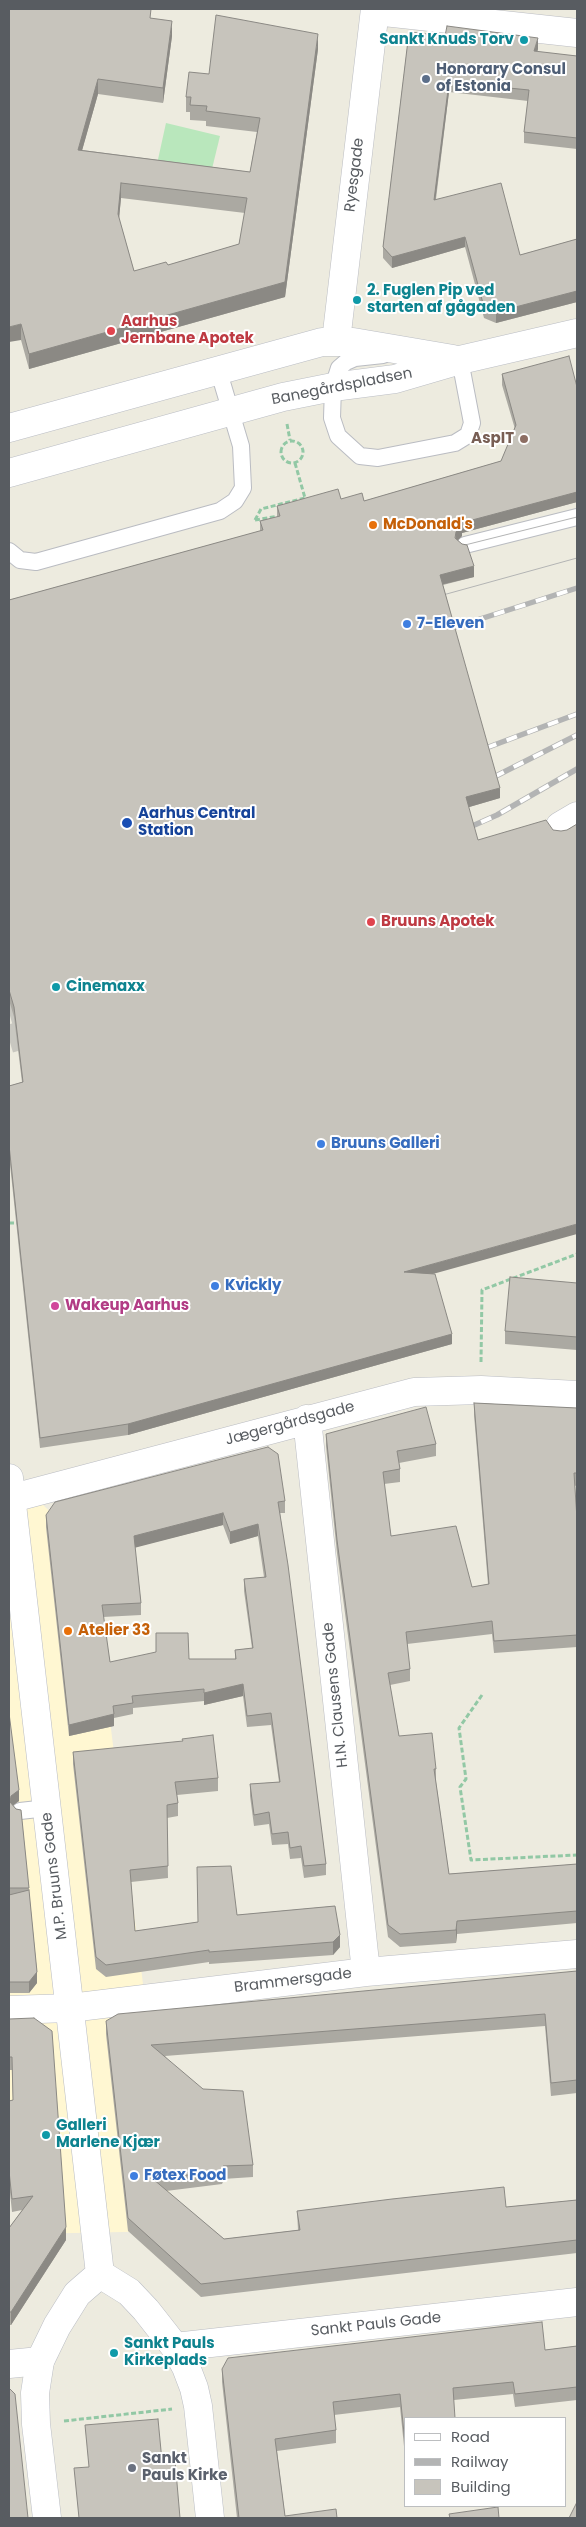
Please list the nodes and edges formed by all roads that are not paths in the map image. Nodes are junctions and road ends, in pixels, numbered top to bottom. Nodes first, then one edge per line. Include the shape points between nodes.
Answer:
1 (375, 10) edge
2 (577, 32) edge
3 (577, 332) edge
4 (336, 341) junction
5 (409, 351) junction
6 (460, 360) junction
7 (218, 369) junction
8 (333, 387) junction
9 (230, 412) junction
10 (9, 428) edge
11 (9, 473) edge
12 (577, 517) edge
13 (465, 545) edge
14 (9, 551) edge
15 (577, 1395) edge
16 (306, 1419) junction
17 (10, 1492) edge
18 (47, 1808) junction
19 (20, 1811) edge
20 (577, 1954) edge
21 (366, 1972) junction
22 (70, 2008) junction
23 (9, 2010) edge
24 (100, 2274) junction
25 (577, 2302) edge
26 (175, 2346) junction
27 (40, 2361) junction
28 (9, 2364) edge
29 (46, 2518) edge
30 (210, 2518) edge

1 - 2 street
1 - 4 street, Ryesgade
3 - 6 street
4 - 5 street, Banegårdspladsen
4 - 7 street, Banegårdspladsen via 308,345
5 - 6 street, Banegårdspladsen
5 - 8 lane via 346,362 339,368
6 - 8 street, Banegårdspladsen via 395,380
6 - 8 lane via 472,423 468,435 455,443 378,458 360,456 338,436 332,418
7 - 9 lane
7 - 10 street, Banegårdspladsen
8 - 9 street, Banegårdspladsen
9 - 11 street, Banegårdspladsen
9 - 14 lane via 241,446 243,488 235,501 220,511 36,562 20,560
12 - 13 lane
15 - 16 street, Jægergårdsgade via 481,1390 414,1392
16 - 17 street, Jægergårdsgade
16 - 21 street, H.N. Clausens Gade
17 - 18 street, M.P. Bruuns Gade
18 - 19 lane
18 - 22 street, M.P. Bruuns Gade
20 - 21 street, Brammersgade
21 - 22 street, Brammersgade
22 - 23 street, Brammersgade
22 - 24 street, M.P. Bruuns Gade
24 - 26 street via 129,2292
24 - 27 street via 77,2294
25 - 26 street, Sankt Pauls Gade
26 - 30 street via 194,2388 198,2406
27 - 28 street
27 - 29 street via 35,2393 36,2424

